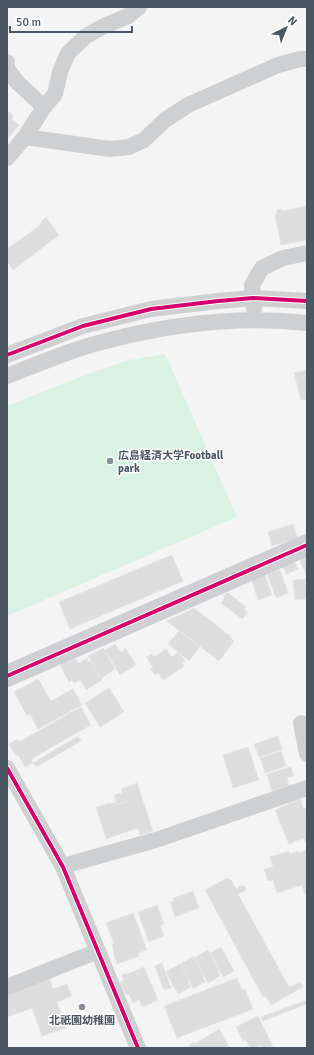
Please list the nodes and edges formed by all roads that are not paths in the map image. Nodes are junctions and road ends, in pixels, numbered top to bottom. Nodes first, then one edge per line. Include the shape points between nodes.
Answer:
1 (139, 7) edge
2 (307, 59) edge
3 (7, 62) edge
4 (44, 106) junction
5 (25, 137) junction
6 (7, 158) edge
7 (307, 254) edge
8 (253, 298) junction
9 (307, 301) edge
10 (256, 321) junction
11 (307, 323) edge
12 (7, 355) edge
13 (7, 376) edge
14 (307, 545) edge
15 (7, 676) edge
16 (300, 723) dead end
17 (307, 754) edge
18 (7, 768) edge
19 (307, 788) edge
20 (63, 868) junction
21 (98, 951) junction
22 (7, 987) edge
23 (138, 1048) edge

1 - 4 street via 128,16 86,36 68,53 55,94
2 - 5 street via 278,65 188,105 165,120 144,140 129,147 110,149
3 - 4 street via 7,69 17,82
4 - 5 street
5 - 6 street
7 - 8 street via 282,258 262,268 252,285
8 - 9 street
8 - 10 street
8 - 12 street via 151,309 83,326
10 - 11 street
10 - 13 street via 166,328 110,340
14 - 15 street
16 - 17 street
18 - 20 street
19 - 20 street via 156,840
20 - 21 street
21 - 22 street
21 - 23 street

